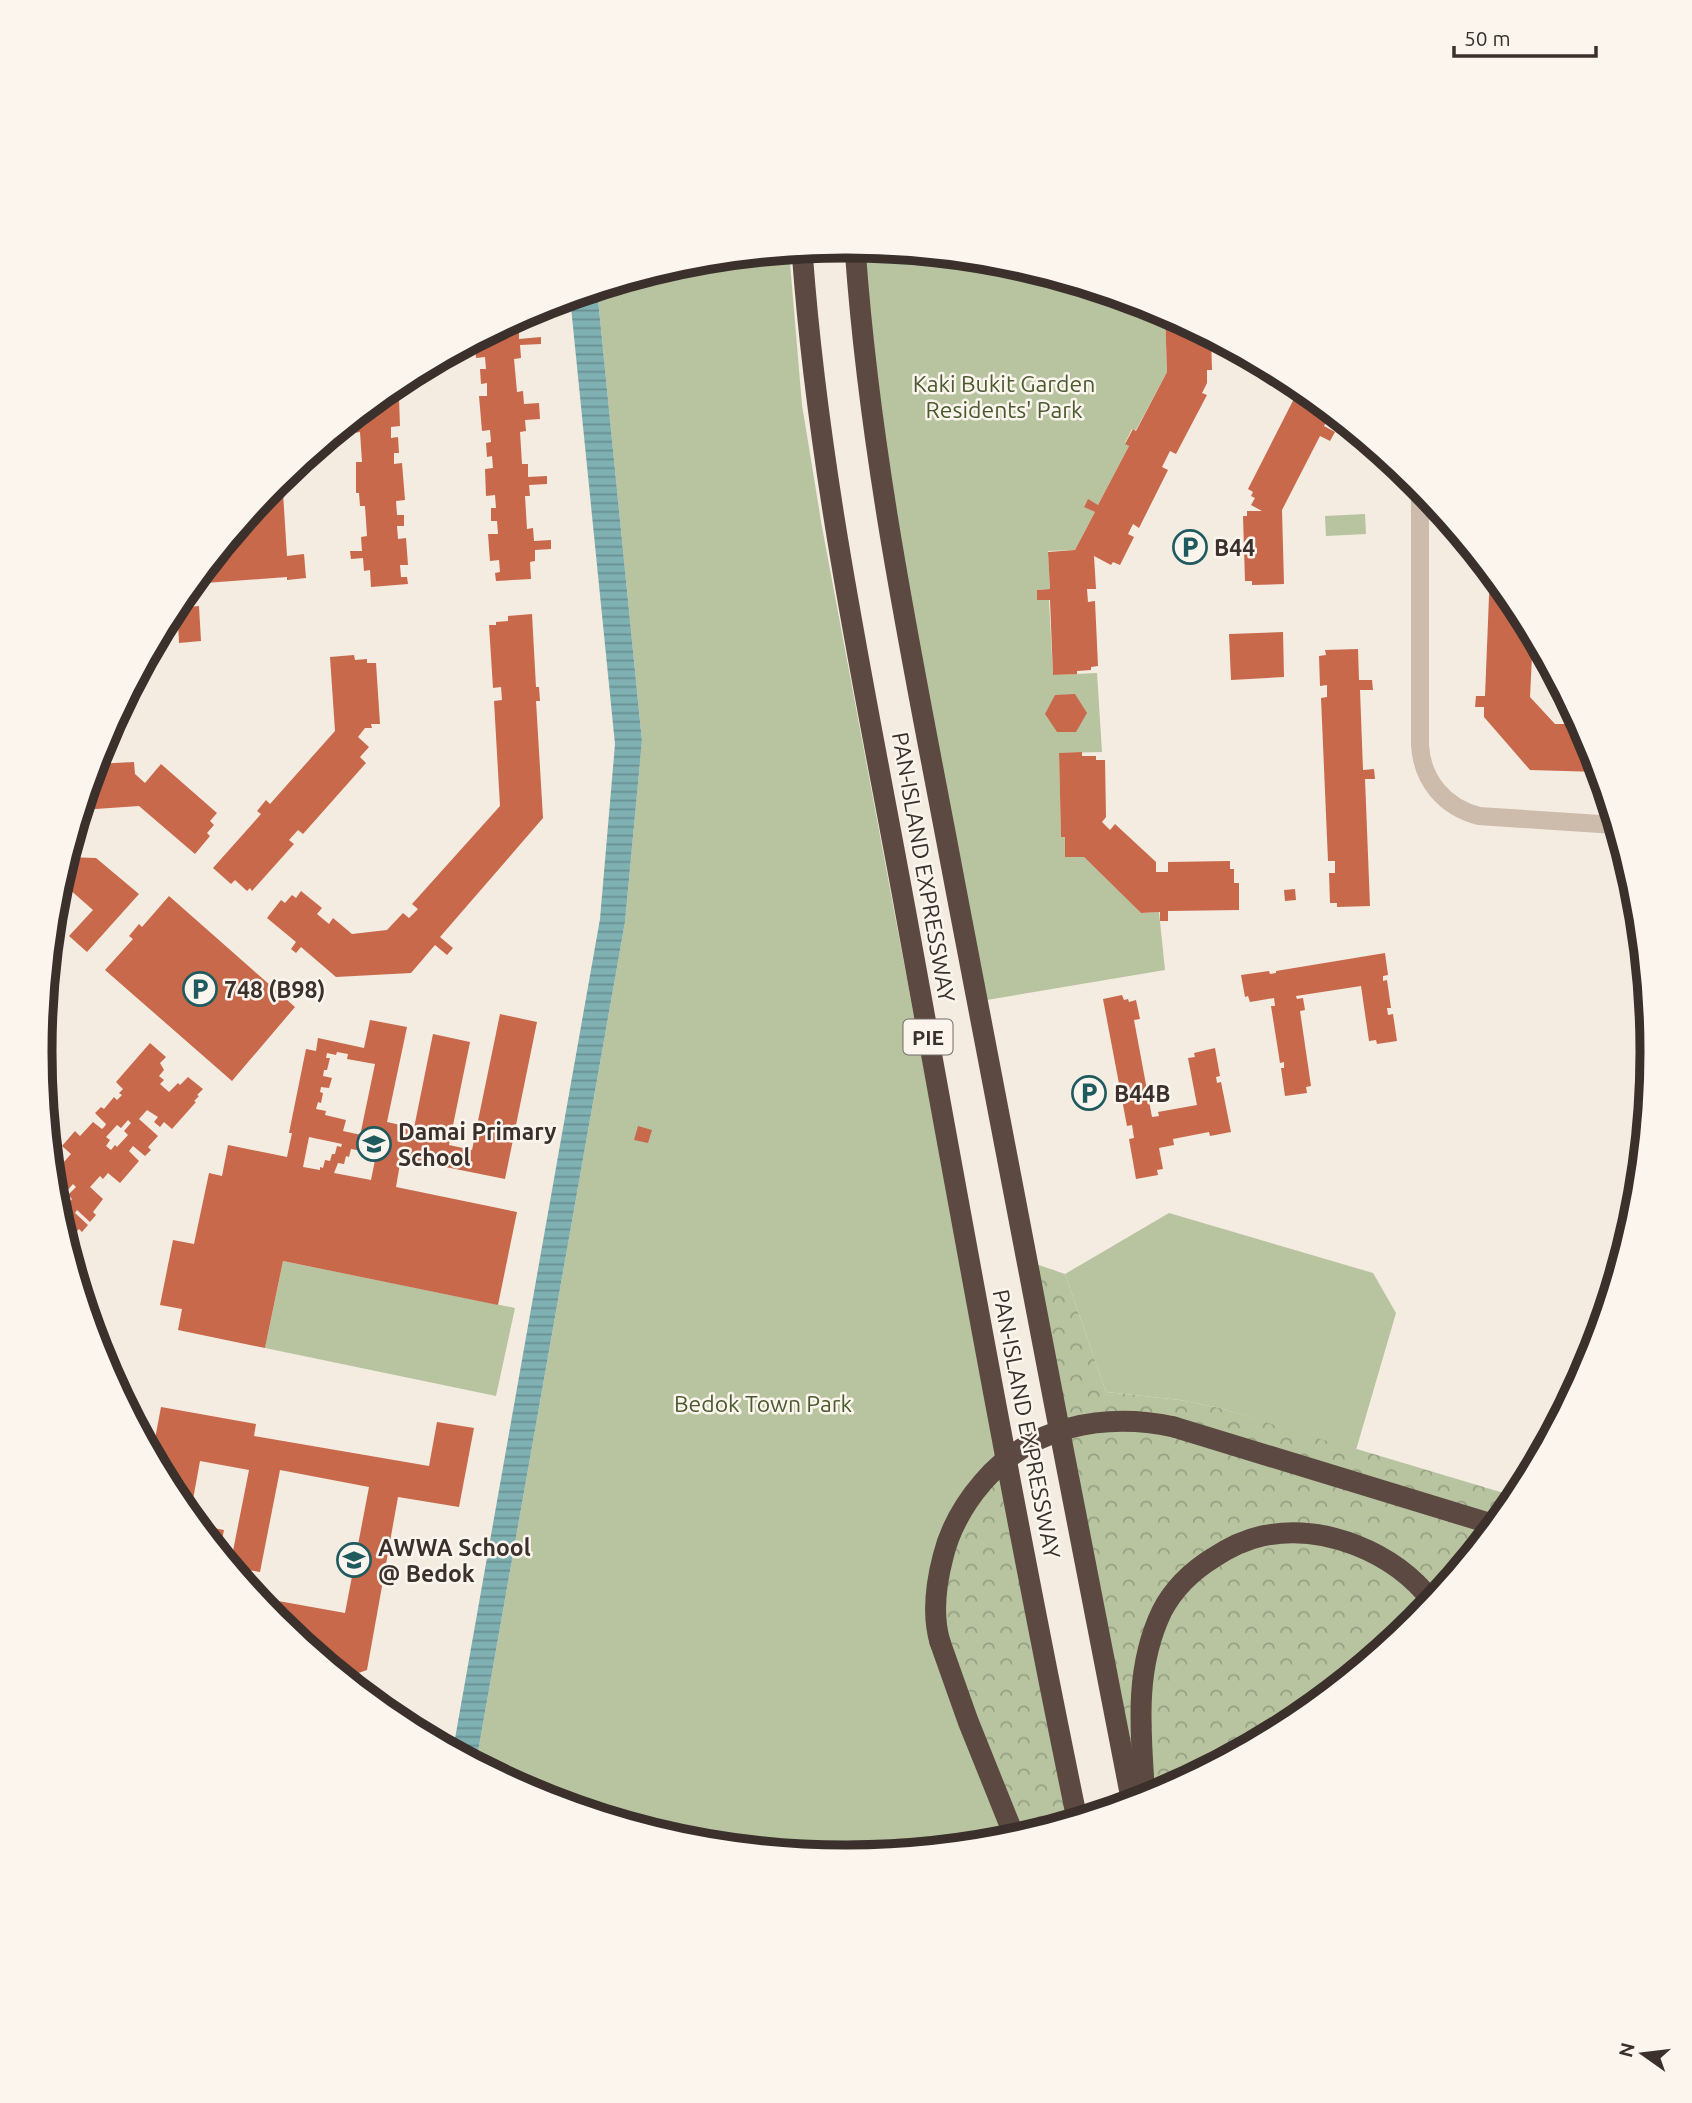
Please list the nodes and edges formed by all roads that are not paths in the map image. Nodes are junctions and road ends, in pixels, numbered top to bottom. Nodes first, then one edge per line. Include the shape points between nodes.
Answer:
1 (856, 258) edge
2 (803, 260) edge
3 (1420, 504) edge
4 (1606, 824) edge
5 (1485, 1522) edge
6 (1425, 1594) edge
7 (1144, 1787) edge
8 (1130, 1792) edge
9 (1075, 1811) edge
10 (1011, 1828) edge

1 - 8 highway, PAN-ISLAND EXPRESSWAY / PIE via 870,409 892,547
2 - 9 highway, PAN-ISLAND EXPRESSWAY / PIE via 817,404 839,549
3 - 4 street via 1420,745 1432,783 1452,804 1479,816
5 - 10 highway, bridge via 1174,1427 1120,1420 1058,1430 1032,1441 1000,1465 963,1508 945,1547 936,1600 940,1642
6 - 7 highway via 1388,1561 1329,1537 1260,1536 1202,1565 1166,1604 1145,1660 1140,1702

